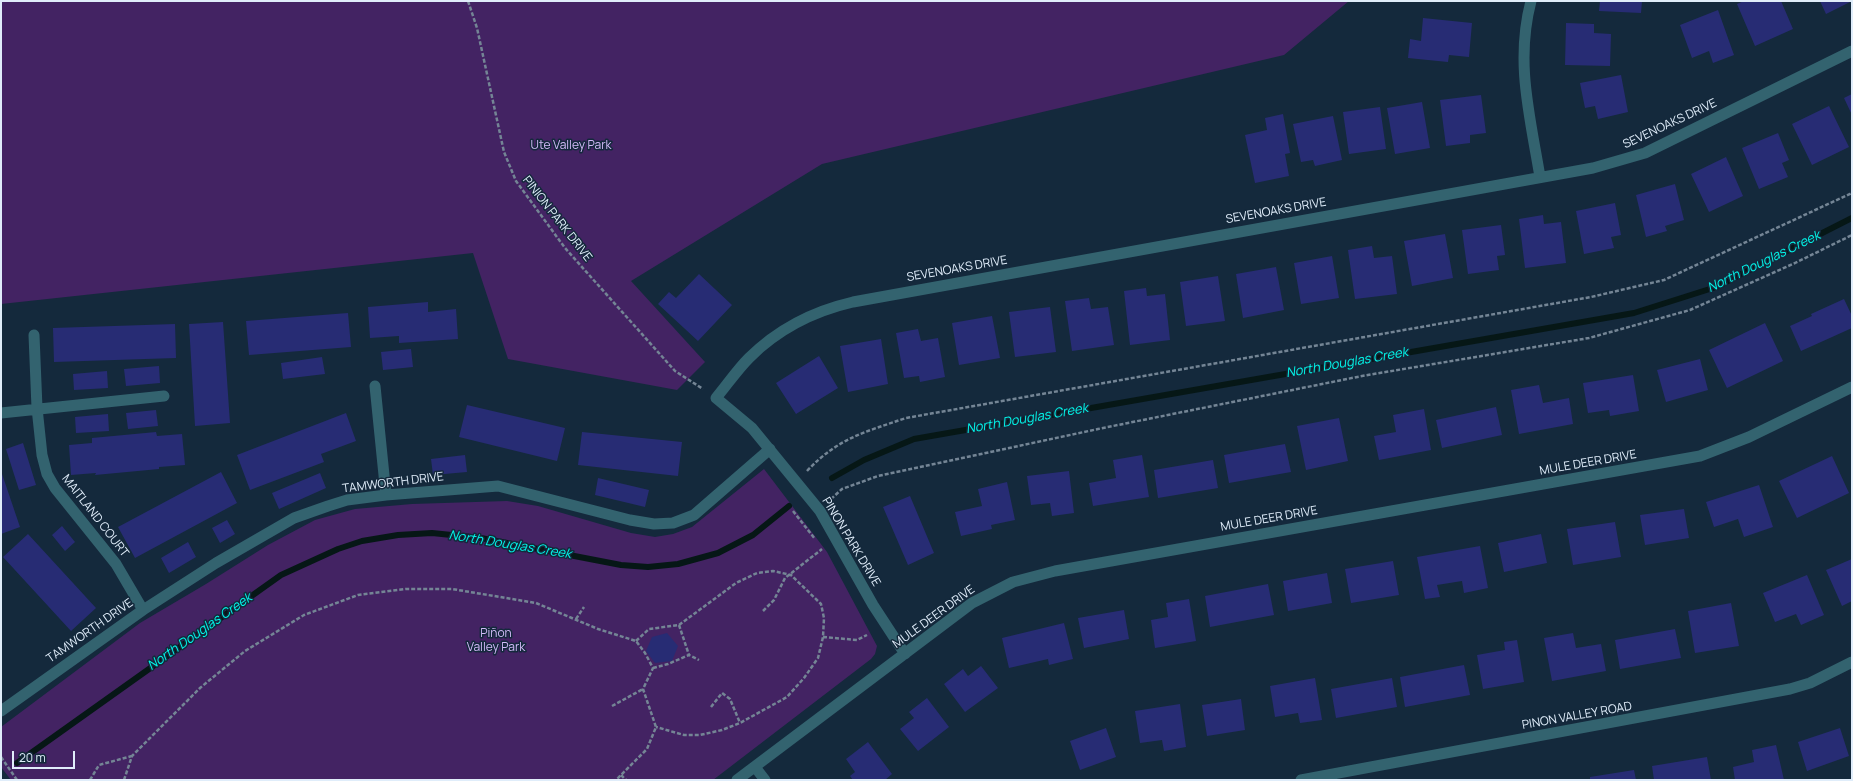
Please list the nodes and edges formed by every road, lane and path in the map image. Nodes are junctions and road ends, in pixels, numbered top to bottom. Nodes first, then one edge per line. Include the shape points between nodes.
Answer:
1 (468, 1) edge
2 (1531, 1) edge
3 (1852, 51) edge
4 (1540, 177) junction
5 (1852, 193) edge
6 (1852, 235) edge
7 (34, 335) dead end
8 (375, 386) dead end
9 (1852, 387) edge
10 (164, 396) dead end
11 (716, 398) junction
12 (37, 408) junction
13 (1, 413) edge
14 (770, 449) junction
15 (796, 482) junction
16 (386, 495) junction
17 (793, 511) dead end
18 (820, 511) junction
19 (836, 539) junction
20 (823, 548) junction
21 (791, 575) junction
22 (584, 607) dead end
23 (143, 610) junction
24 (763, 611) dead end
25 (576, 619) junction
26 (679, 625) junction
27 (867, 635) dead end
28 (823, 637) junction
29 (636, 641) junction
30 (905, 654) junction
31 (688, 655) junction
32 (699, 660) dead end
33 (1852, 662) edge
34 (653, 668) junction
35 (643, 689) junction
36 (612, 706) dead end
37 (711, 707) dead end
38 (1, 711) edge
39 (740, 723) junction
40 (656, 727) junction
41 (132, 756) junction
42 (1, 757) edge
43 (755, 767) junction
44 (621, 775) junction
45 (1342, 776) edge
46 (17, 780) edge
47 (90, 780) edge
48 (124, 780) edge
49 (616, 780) edge
50 (626, 780) edge
51 (737, 780) edge
52 (765, 780) edge
53 (1301, 780) edge

1 - 11 path, PINION PARK DRIVE via 477,28 504,152 516,181 565,248 675,371
2 - 4 street via 1525,31 1523,74
3 - 4 street, SEVENOAKS DRIVE via 1644,153 1593,168
4 - 11 street, SEVENOAKS DRIVE via 830,307 765,343 748,359
5 - 15 path via 1664,280 1591,298 906,418 850,438 824,453
6 - 18 path via 1690,310 1590,338 1362,376 886,474 842,489
7 - 12 street, MAITLAND COURT
8 - 16 street
9 - 30 street, MULE DEER DRIVE via 1749,437 1700,456 1032,576 1002,587 972,603
10 - 12 street
11 - 14 street, PINON PARK DRIVE via 752,428
12 - 13 street
12 - 23 street, MAITLAND COURT via 42,455 47,474 55,488 116,564
14 - 15 street, PINON PARK DRIVE
14 - 16 street, TAMWORTH DRIVE via 694,515 674,523 654,524 638,521 498,486
15 - 18 street, PINON PARK DRIVE
16 - 23 street, TAMWORTH DRIVE via 347,500 294,518 216,563
17 - 20 path
18 - 19 street, PINON PARK DRIVE
19 - 20 path
19 - 30 street, PINON PARK DRIVE via 873,605
20 - 21 path
21 - 24 path via 785,578 774,600
21 - 26 path via 773,571 757,573 736,583
21 - 28 path via 821,604 824,618
22 - 25 path
23 - 38 street, TAMWORTH DRIVE
25 - 29 path
25 - 41 path via 536,604 452,589 406,589 358,595 304,615 245,651 200,688
26 - 29 path via 650,629
26 - 31 path
27 - 28 path via 857,640
28 - 39 path via 818,658 787,697
29 - 34 path
30 - 43 street, MULE DEER DRIVE
31 - 32 path
31 - 34 path
33 - 45 street, PINON VALLEY ROAD via 1810,683 1790,689
34 - 35 path
35 - 36 path
35 - 40 path
37 - 39 path via 722,693 730,699
39 - 40 path via 700,735 684,735
40 - 44 path via 647,749
41 - 47 path via 99,765
41 - 48 path
42 - 46 path
43 - 51 street, MULE DEER DRIVE
43 - 52 street
44 - 49 path
44 - 50 path
45 - 53 street, PINON VALLEY ROAD

